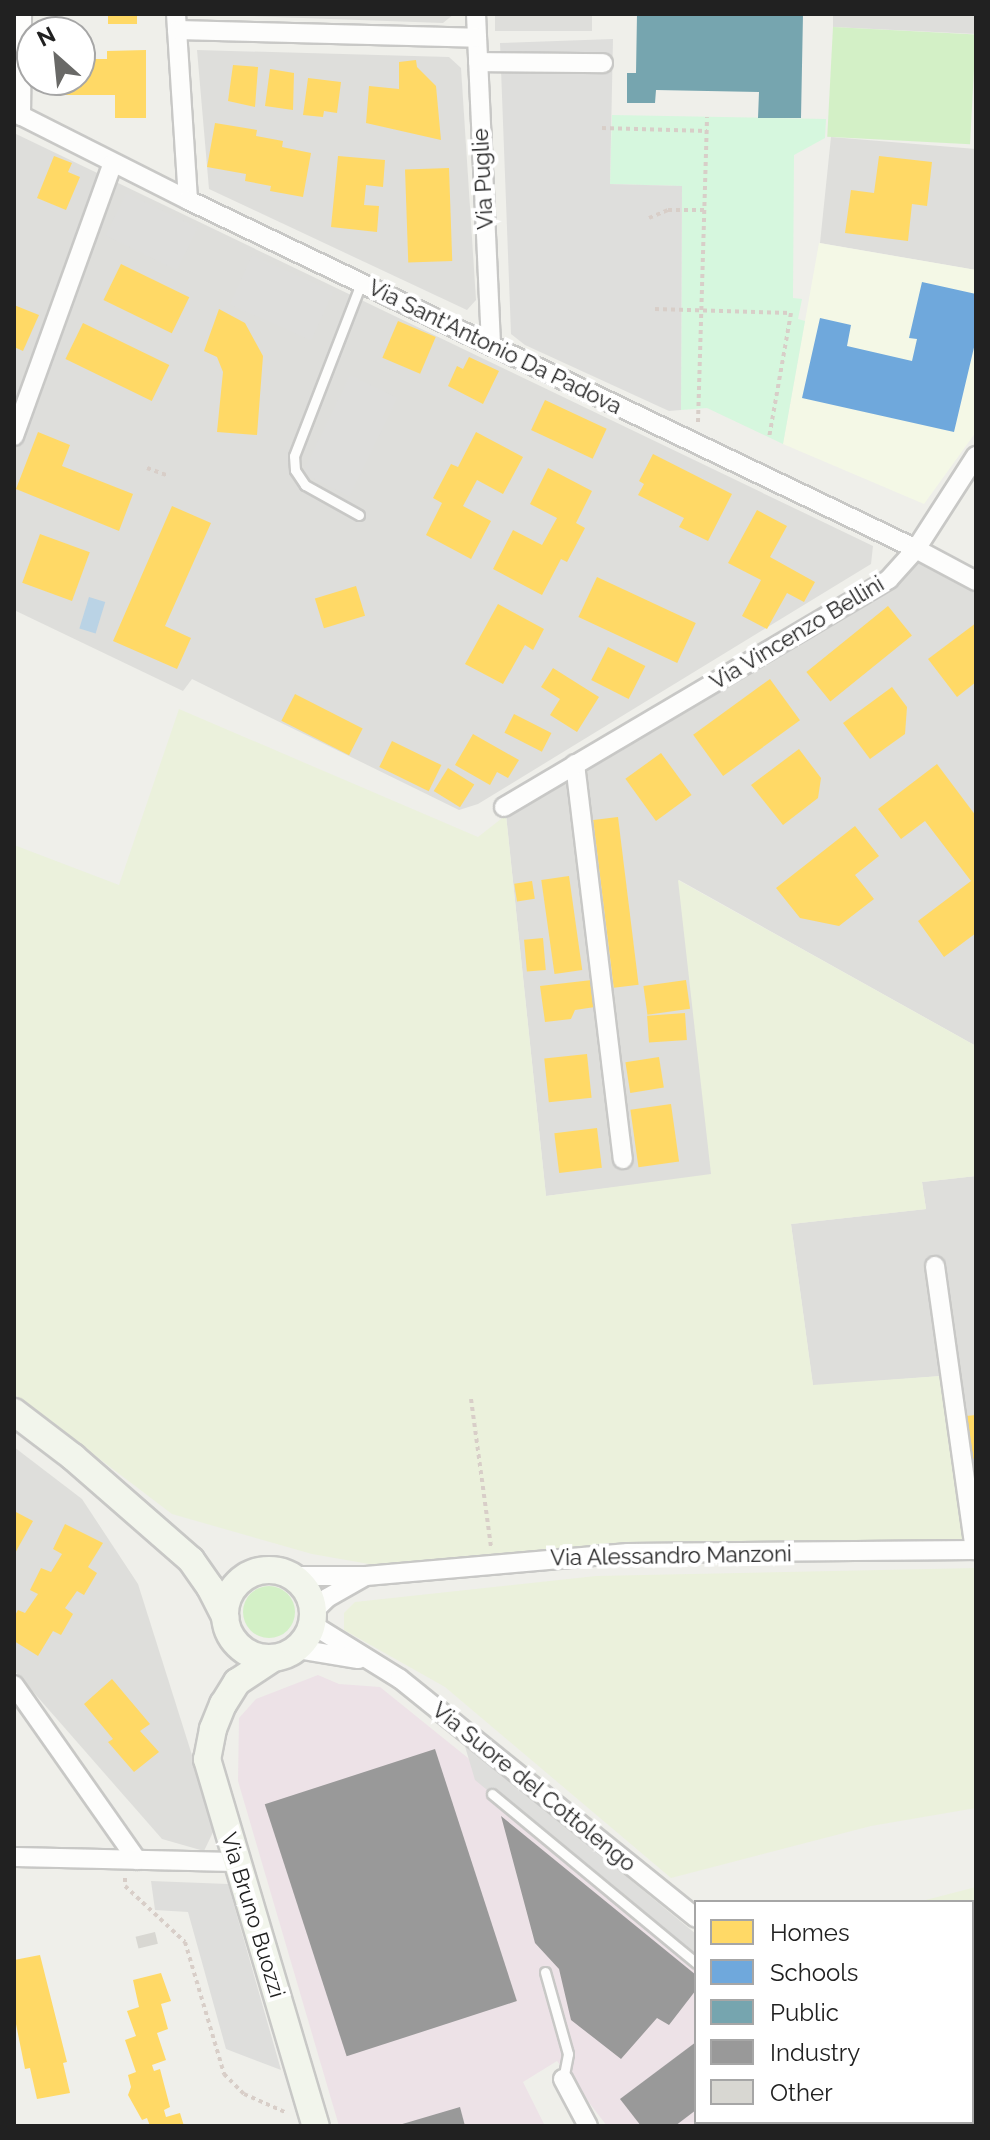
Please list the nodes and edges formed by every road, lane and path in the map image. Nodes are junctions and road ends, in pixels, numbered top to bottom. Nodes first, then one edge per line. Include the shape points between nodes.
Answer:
1 (22, 14) edge
2 (315, 14) edge
3 (476, 14) edge
4 (176, 22) edge
5 (315, 34) junction
6 (477, 38) junction
7 (478, 62) junction
8 (603, 63) dead end
9 (17, 114) edge
10 (707, 117) dead end
11 (602, 128) dead end
12 (707, 131) junction
13 (113, 163) junction
14 (188, 200) junction
15 (705, 210) junction
16 (649, 218) dead end
17 (361, 283) junction
18 (655, 309) dead end
19 (702, 311) junction
20 (491, 345) junction
21 (14, 436) edge
22 (769, 438) dead end
23 (692, 441) junction
24 (976, 456) edge
25 (147, 468) dead end
26 (169, 476) dead end
27 (359, 515) dead end
28 (916, 549) junction
29 (976, 581) edge
30 (575, 764) junction
31 (504, 807) dead end
32 (623, 1159) dead end
33 (935, 1266) dead end
34 (471, 1399) dead end
35 (14, 1412) edge
36 (975, 1550) edge
37 (191, 1560) junction
38 (493, 1563) junction
39 (294, 1576) junction
40 (366, 1576) junction
41 (241, 1579) junction
42 (313, 1618) junction
43 (226, 1623) junction
44 (298, 1649) junction
45 (272, 1659) junction
46 (369, 1661) junction
47 (14, 1685) edge
48 (223, 1704) junction
49 (492, 1794) dead end
50 (14, 1857) edge
51 (130, 1860) junction
52 (236, 1862) junction
53 (694, 1916) edge
54 (694, 1961) edge
55 (545, 1972) dead end
56 (563, 2079) joint
57 (306, 2122) edge
58 (588, 2126) edge

1 - 9 street
2 - 5 street
3 - 6 street, Via Puglie
4 - 5 street
4 - 14 street
5 - 6 street
6 - 7 street, Via Puglie
7 - 8 street
7 - 20 street, Via Puglie
9 - 13 street, Via Sant'Antonio Da Padova
10 - 12 path
11 - 12 path
12 - 15 path
13 - 14 street, Via Sant'Antonio Da Padova
13 - 21 street
14 - 17 street, Via Sant'Antonio Da Padova
15 - 16 path via 668,210
15 - 19 path
17 - 20 street, Via Sant'Antonio Da Padova
17 - 27 lane via 294,456 295,470 305,485
18 - 19 path
19 - 22 path via 791,313
19 - 23 path via 698,429
20 - 23 street, Via Sant'Antonio Da Padova
23 - 28 street, Via Sant'Antonio Da Padova
24 - 28 street, Via Vincenzo Bellini
25 - 26 path
28 - 29 street, Via Sant'Antonio Da Padova
28 - 30 street, Via Vincenzo Bellini via 889,579
30 - 31 street, Via Vincenzo Bellini
30 - 32 street
33 - 36 street
34 - 38 path
35 - 37 street
36 - 38 street, Via Alessandro Manzoni via 628,1553
37 - 41 street
37 - 43 street
38 - 40 street, Via Alessandro Manzoni
39 - 40 street, Via Alessandro Manzoni
39 - 41 street via 267,1569
39 - 42 street via 311,1598
40 - 42 street, Via Alessandro Manzoni via 327,1598
41 - 43 street via 232,1590
42 - 44 street
42 - 46 street, Via Suore del Cottolengo
43 - 45 street via 245,1652
43 - 48 street, Via Bruno Buozzi via 229,1664
44 - 45 street
44 - 46 street, Via Suore del Cottolengo
45 - 48 street, Via Bruno Buozzi via 237,1682
46 - 53 street, Via Suore del Cottolengo via 429,1701
47 - 51 street
48 - 52 street, Via Bruno Buozzi via 207,1759
49 - 54 lane
50 - 51 street
51 - 52 street
51 - 57 path via 125,1886 185,1942 224,2074 244,2094
52 - 57 street, Via Bruno Buozzi
55 - 56 lane via 568,2054
56 - 58 street

